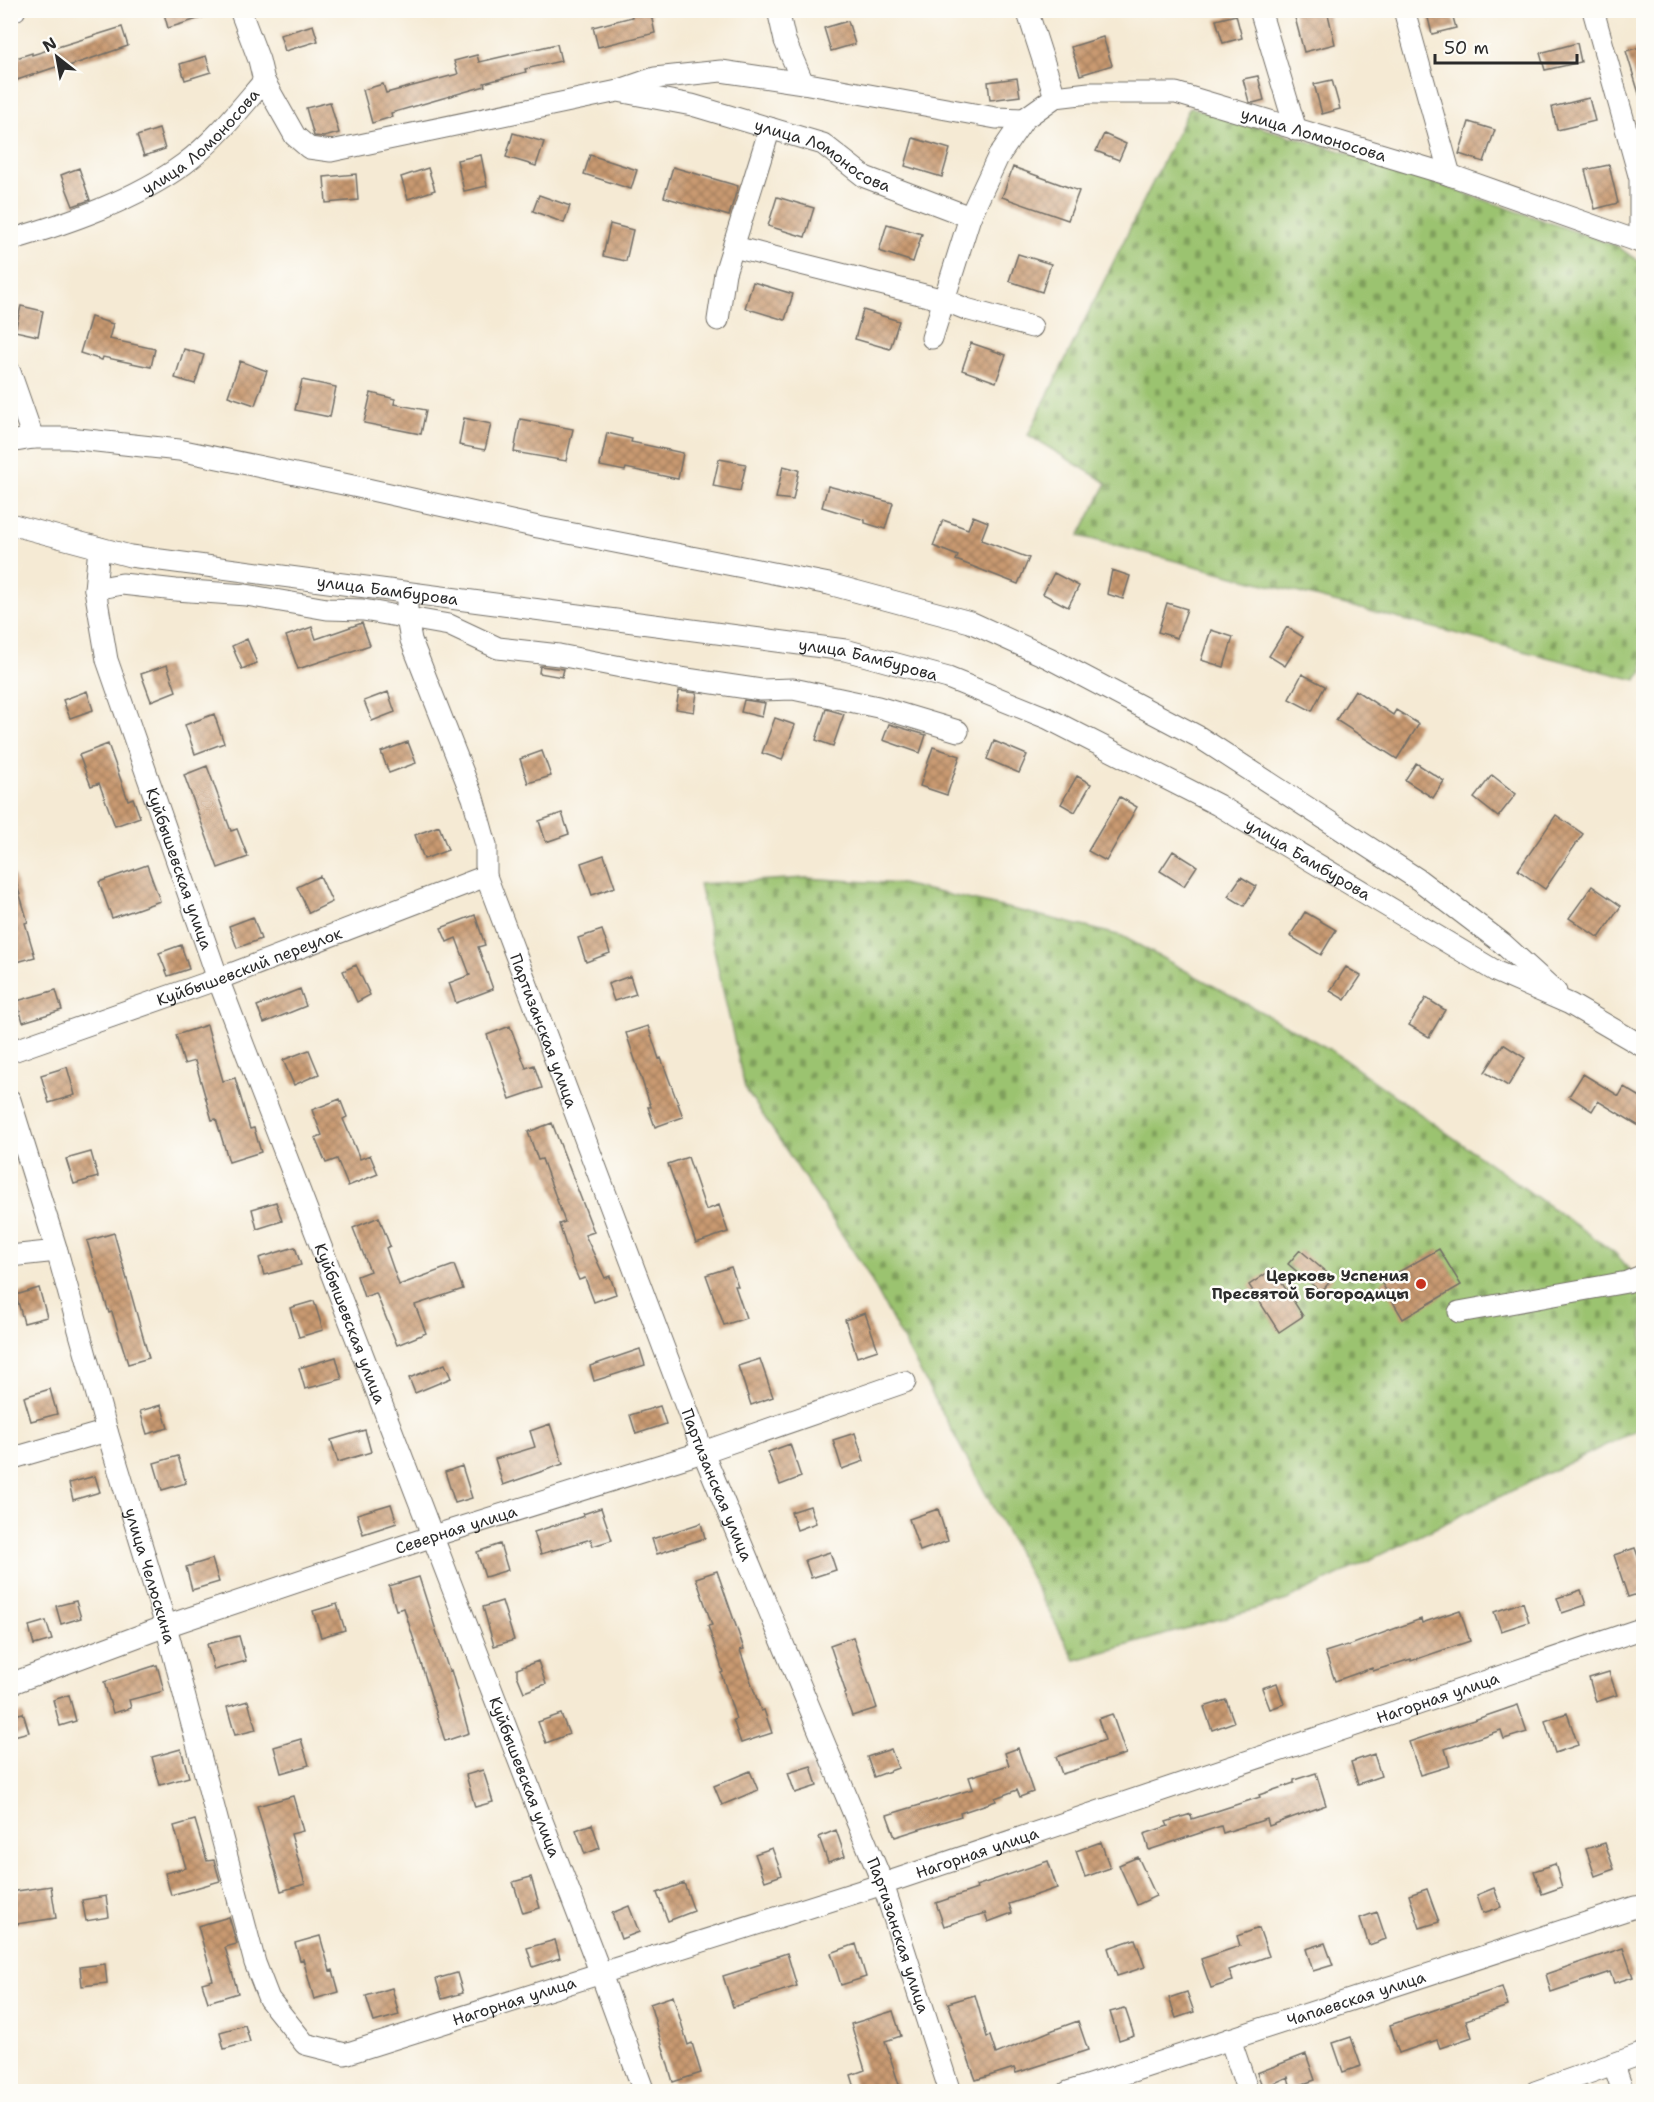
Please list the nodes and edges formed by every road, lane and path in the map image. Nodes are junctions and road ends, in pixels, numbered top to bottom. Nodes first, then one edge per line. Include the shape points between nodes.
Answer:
1 (15, 10) edge
2 (240, 10) edge
3 (778, 10) edge
4 (1027, 10) edge
5 (1260, 10) edge
6 (1404, 10) edge
7 (1593, 10) edge
8 (10, 12) edge
9 (264, 81) junction
10 (803, 83) junction
11 (618, 91) junction
12 (1055, 97) junction
13 (1024, 119) junction
14 (770, 128) junction
15 (1296, 130) junction
16 (1450, 175) junction
17 (970, 217) junction
18 (10, 240) edge
19 (1642, 244) edge
20 (734, 247) junction
21 (944, 300) junction
22 (718, 320) dead end
23 (1032, 327) dead end
24 (932, 338) dead end
25 (10, 372) edge
26 (33, 438) junction
27 (10, 442) edge
28 (10, 524) edge
29 (99, 548) junction
30 (95, 589) junction
31 (406, 593) junction
32 (407, 618) junction
33 (958, 731) dead end
34 (486, 876) junction
35 (218, 979) junction
36 (1570, 1005) junction
37 (1644, 1047) edge
38 (10, 1052) edge
39 (10, 1100) edge
40 (57, 1251) junction
41 (10, 1256) edge
42 (1644, 1275) edge
43 (1459, 1312) dead end
44 (905, 1382) dead end
45 (107, 1431) junction
46 (703, 1452) junction
47 (10, 1459) edge
48 (433, 1536) junction
49 (166, 1626) junction
50 (1644, 1628) edge
51 (10, 1684) edge
52 (883, 1884) junction
53 (1644, 1906) edge
54 (601, 1974) junction
55 (1230, 2039) junction
56 (305, 2044) joint
57 (1644, 2053) edge
58 (1614, 2065) junction
59 (644, 2091) edge
60 (950, 2091) edge
61 (1068, 2091) edge
62 (1248, 2091) edge
63 (1535, 2091) edge
64 (1623, 2091) edge

1 - 8 street
2 - 9 street
3 - 10 street via 785,40
4 - 12 street
5 - 15 street
6 - 16 street
7 - 19 street via 1640,179
9 - 11 street, улица Ломоносова via 295,136 309,148 331,151
9 - 18 street, улица Ломоносова via 221,131 183,164 135,193 61,225
10 - 11 street via 721,71 655,78
10 - 13 street via 996,118
11 - 14 street, улица Ломоносова via 692,105
12 - 13 street, улица Ломоносова
12 - 15 street, улица Ломоносова via 1176,93
13 - 17 street, улица Ломоносова via 998,158
14 - 17 street, улица Ломоносова via 823,144 865,177
14 - 20 street
15 - 16 street, улица Ломоносова
16 - 19 street, улица Ломоносова
17 - 21 street
20 - 21 street
20 - 22 street via 725,273
21 - 23 street
21 - 24 street
25 - 26 street
26 - 27 street
26 - 36 street via 179,450 829,584 970,622 1049,658 1199,737 1419,880 1502,943
28 - 29 street, улица Бамбурова
29 - 30 street, Куйбышевская улица
29 - 31 street, улица Бамбурова via 130,556
30 - 32 street via 122,584 246,595
30 - 35 street, Куйбышевская улица via 107,660
31 - 32 street
31 - 36 street, улица Бамбурова via 845,650 948,678 1047,718 1218,805 1497,972
32 - 33 street via 449,625 498,648 761,690 793,689 878,707
32 - 34 street via 411,640 473,798 486,845
34 - 35 street, Куйбышевский переулок
34 - 46 street, Партизанская улица
35 - 38 street, Куйбышевский переулок
35 - 48 street, Куйбышевская улица
36 - 37 street, улица Бамбурова
39 - 40 street, улица Челюскина
40 - 41 street
40 - 45 street, улица Челюскина
42 - 43 street via 1627,1282
44 - 46 street, Северная улица
45 - 47 street
45 - 49 street, улица Челюскина
46 - 48 street, Северная улица
46 - 52 street, Партизанская улица
48 - 49 street, Северная улица
48 - 54 street, Куйбышевская улица
49 - 51 street, Северная улица
49 - 56 street, улица Челюскина via 255,1963 269,1999
50 - 52 street, Нагорная улица
52 - 54 street, Нагорная улица
52 - 60 street, Партизанская улица
53 - 55 street, Чапаевская улица
54 - 56 street, Нагорная улица via 345,2054
54 - 59 street, Куйбышевская улица
55 - 61 street, Чапаевская улица
55 - 62 street
57 - 58 street
58 - 63 street
58 - 64 street

